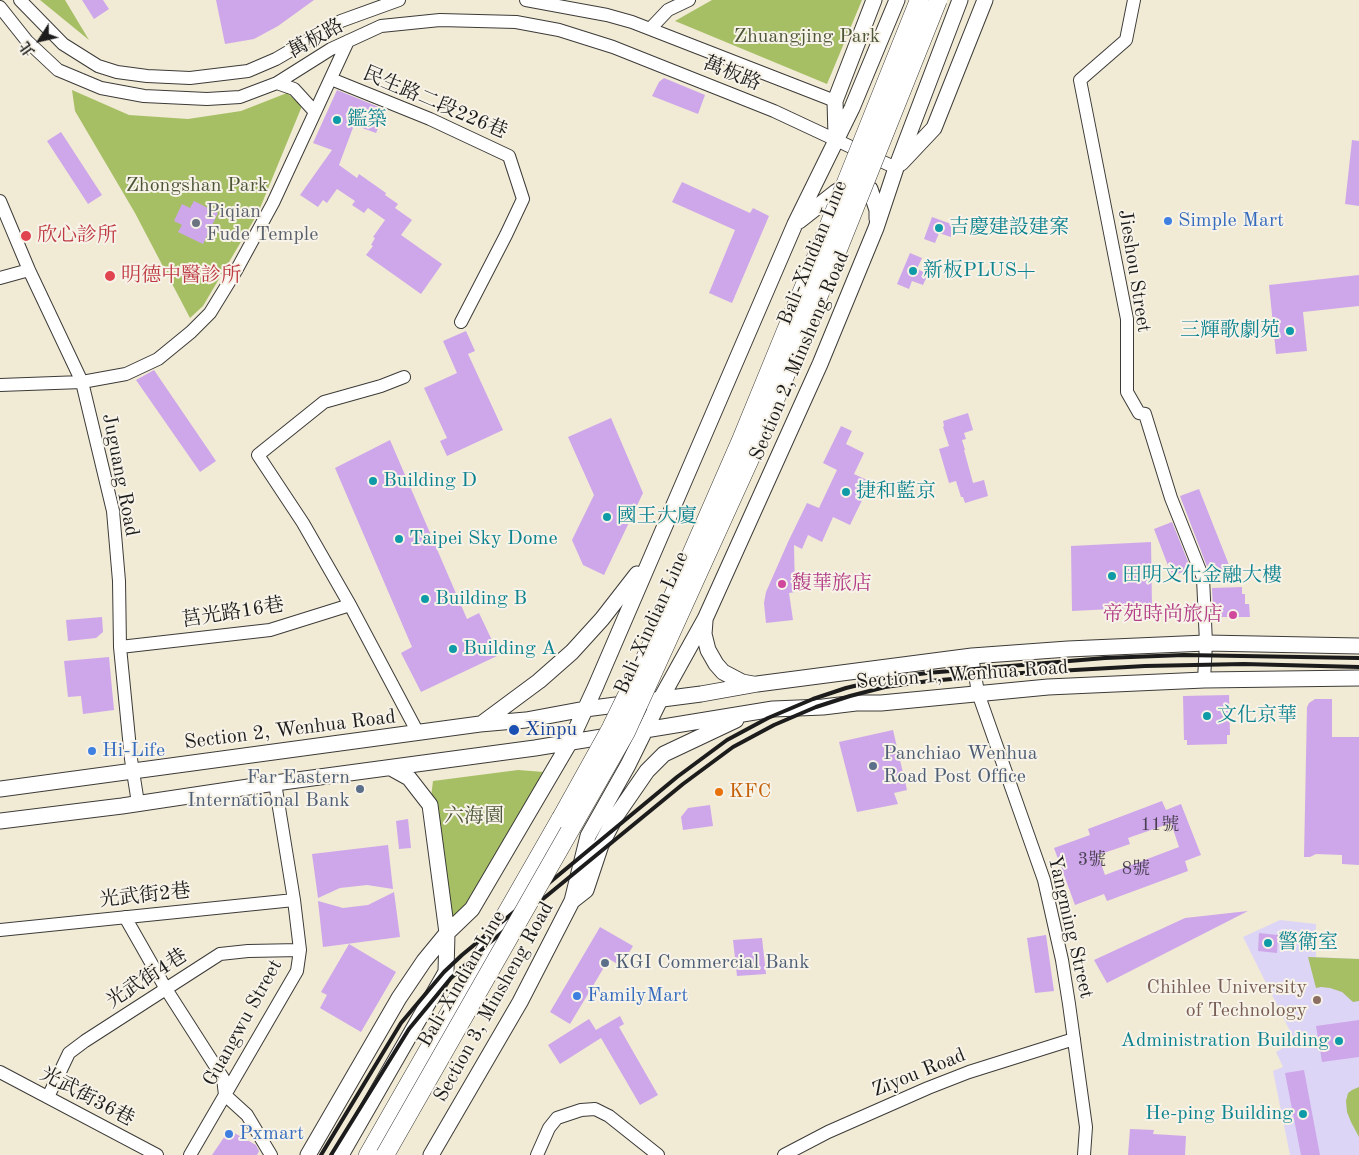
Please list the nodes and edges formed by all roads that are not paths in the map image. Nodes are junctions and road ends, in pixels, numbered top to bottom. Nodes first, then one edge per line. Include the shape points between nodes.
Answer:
1 (20, 0) edge
2 (401, 0) edge
3 (526, 0) edge
4 (689, 0) edge
5 (874, 0) edge
6 (897, 0) edge
7 (919, 0) edge
8 (938, 0) edge
9 (960, 0) edge
10 (985, 0) edge
11 (1134, 0) edge
12 (0, 7) edge
13 (403, 24) junction
14 (650, 29) junction
15 (348, 41) junction
16 (331, 79) junction
17 (277, 83) junction
18 (835, 100) junction
19 (315, 112) junction
20 (836, 140) junction
21 (896, 168) junction
22 (0, 201) edge
23 (795, 224) junction
24 (876, 228) junction
25 (29, 270) junction
26 (0, 278) edge
27 (461, 322) dead end
28 (404, 377) dead end
29 (82, 382) junction
30 (0, 385) edge
31 (650, 558) junction
32 (350, 605) junction
33 (705, 619) junction
34 (1206, 643) junction
35 (1359, 646) edge
36 (120, 648) junction
37 (972, 656) junction
38 (1359, 678) edge
39 (1204, 680) junction
40 (757, 684) junction
41 (978, 693) junction
42 (660, 700) junction
43 (584, 710) junction
44 (749, 714) junction
45 (480, 724) junction
46 (647, 729) junction
47 (418, 733) junction
48 (570, 742) junction
49 (391, 768) junction
50 (133, 770) junction
51 (275, 783) junction
52 (0, 789) edge
53 (138, 803) junction
54 (0, 821) edge
55 (294, 900) junction
56 (572, 901) junction
57 (125, 917) junction
58 (0, 930) edge
59 (447, 933) junction
60 (300, 950) junction
61 (166, 989) junction
62 (1074, 1039) junction
63 (0, 1072) edge
64 (224, 1095) junction
65 (48, 1097) junction
66 (157, 1155) edge
67 (190, 1155) edge
68 (271, 1155) edge
69 (308, 1155) edge
70 (341, 1155) edge
71 (368, 1155) edge
72 (385, 1155) edge
73 (431, 1155) edge
74 (537, 1155) edge
75 (658, 1155) edge
76 (784, 1155) edge
77 (1084, 1155) edge

1 - 2 street, 萬板路 via 63,44 98,66 147,76 190,78 248,71 276,60 341,20
2 - 13 street
3 - 14 street, 萬板路 via 607,15
4 - 14 street via 668,10
5 - 18 main road
6 - 20 main road
7 - 71 highway, Bali-Xindian Line, bridge via 752,414 612,728
8 - 72 highway, Bali-Xindian Line, bridge via 754,450 626,732
9 - 21 main road
10 - 21 main road, Section 2, Minsheng Road via 934,128
11 - 34 street, Jieshou Street via 1126,40 1080,80 1127,319 1127,392 1139,413 1145,414 1171,498 1203,578
12 - 17 street, 萬板路 via 27,41 58,70 101,88 144,96 207,99 240,97
13 - 15 street, 萬板路 via 381,26
13 - 20 street, 萬板路 via 501,20 559,30 613,47 774,111
14 - 18 street, 萬板路
15 - 16 street
15 - 17 street, 萬板路
16 - 19 street
16 - 27 street, 民生路二段226巷 via 430,119 509,156 523,200
17 - 19 street via 294,90
18 - 20 main road
19 - 29 street via 282,186 210,312 158,359 126,374
20 - 21 street, 萬板路
20 - 23 main road
21 - 24 main road, Section 2, Minsheng Road
22 - 25 street, Juguang Road
23 - 24 main road via 836,192 850,183 859,182 870,189 874,199
23 - 31 main road
24 - 33 main road, Section 2, Minsheng Road via 820,364
25 - 26 street
25 - 29 street, Juguang Road
28 - 32 street via 324,402 258,455 303,523
29 - 30 street
29 - 36 street, Juguang Road via 113,511
31 - 43 main road
31 - 45 main road via 572,652 540,681
32 - 36 street, 莒光路16巷 via 270,630
32 - 47 street
33 - 40 main road via 704,634 716,664 723,672 742,682
33 - 42 main road, Section 2, Minsheng Road
34 - 35 main road, Section 1, Wenhua Road
34 - 37 main road, Section 1, Wenhua Road
34 - 39 street
36 - 50 street, Juguang Road
37 - 40 main road, Section 1, Wenhua Road
37 - 41 street, Yangming Street
38 - 39 main road, Section 1, Wenhua Road
39 - 41 main road, Section 1, Wenhua Road
40 - 42 main road, Section 1, Wenhua Road
41 - 44 main road, Section 1, Wenhua Road via 773,709
41 - 62 street, Yangming Street via 1044,880 1062,960
42 - 43 main road, Section 1, Wenhua Road
42 - 46 main road, Section 2, Minsheng Road
43 - 45 main road, Section 2, Wenhua Road
43 - 48 main road
44 - 46 main road, Section 1, Wenhua Road
44 - 56 main road via 664,754 647,771 600,845 586,890
45 - 47 main road, Section 2, Wenhua Road
46 - 48 main road, Section 1, Wenhua Road
46 - 56 main road, Section 3, Minsheng Road via 588,836
47 - 50 main road, Section 2, Wenhua Road
48 - 49 main road
48 - 59 main road via 472,909
49 - 51 main road
49 - 59 main road via 409,778 430,805
50 - 52 main road, Section 2, Wenhua Road
50 - 53 street, Juguang Road
51 - 53 main road
51 - 55 street, Guangwu Street
53 - 54 main road
55 - 57 street, 光武街2巷
55 - 60 street, Guangwu Street
56 - 73 main road, Section 3, Minsheng Road via 520,1002
57 - 58 street, 光武街2巷
57 - 61 street
59 - 69 main road via 399,998
59 - 70 main road via 446,972
60 - 61 street, 光武街4巷 via 248,950 220,954
60 - 64 street, Guangwu Street via 297,971
61 - 64 street via 223,1078
61 - 65 street, 光武街4巷 via 69,1053
62 - 76 street, Ziyou Road via 928,1088
62 - 77 street, Yangming Street via 1086,1127
63 - 65 street, 光武街36巷
64 - 67 street, Guangwu Street
64 - 68 street via 247,1115
65 - 66 street, 光武街36巷
74 - 75 street via 557,1118 595,1109 609,1116

